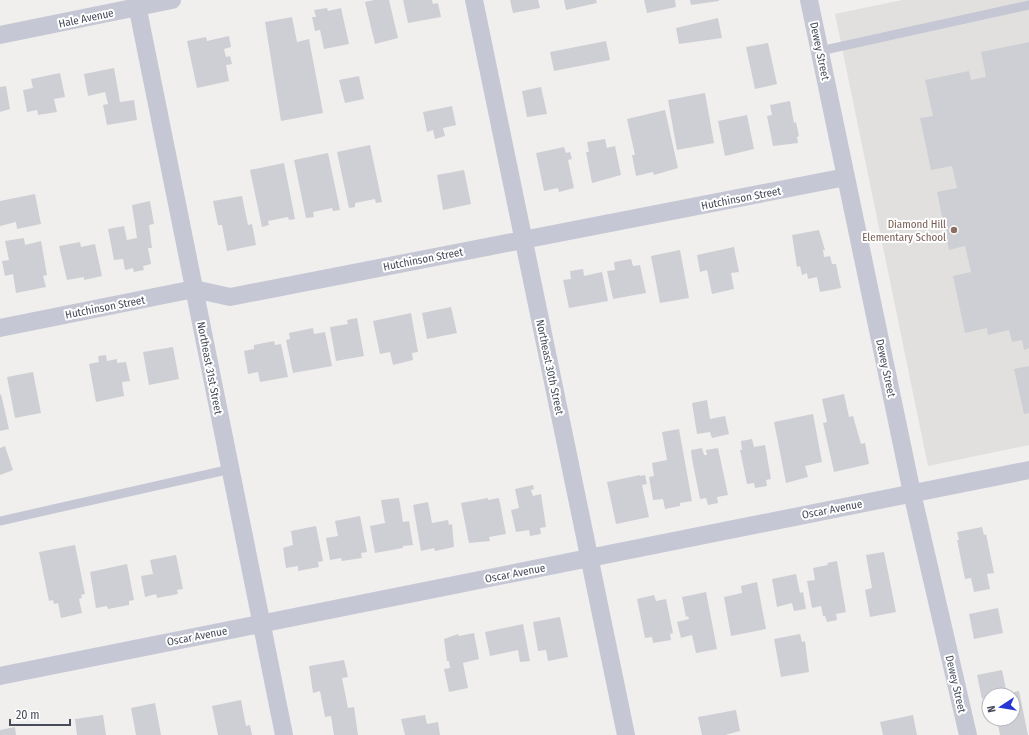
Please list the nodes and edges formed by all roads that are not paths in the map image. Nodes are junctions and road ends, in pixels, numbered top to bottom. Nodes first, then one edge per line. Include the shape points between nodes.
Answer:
1 (172, 0) edge
2 (474, 0) edge
3 (809, 0) edge
4 (137, 4) edge
5 (1029, 5) edge
6 (0, 35) edge
7 (820, 51) junction
8 (846, 177) junction
9 (524, 240) junction
10 (194, 289) junction
11 (0, 328) edge
12 (230, 468) junction
13 (1029, 470) edge
14 (912, 493) junction
15 (0, 521) edge
16 (590, 558) junction
17 (262, 624) junction
18 (0, 676) edge
19 (284, 735) edge
20 (626, 735) edge
21 (968, 735) edge

1 - 4 street, Hale Avenue
2 - 9 street, Northeast 30th Street
3 - 7 street, Dewey Street
4 - 6 street, Hale Avenue
4 - 10 street, Northeast 31st Street
5 - 7 lane
7 - 8 street, Dewey Street
8 - 9 street, Hutchinson Street
8 - 14 street, Dewey Street
9 - 10 street, Hutchinson Street via 230,297
9 - 16 street, Northeast 30th Street
10 - 11 street, Hutchinson Street
10 - 12 street, Northeast 31st Street
12 - 15 lane
12 - 17 street, Northeast 31st Street
13 - 14 street, Oscar Avenue
14 - 16 street, Oscar Avenue
14 - 21 street, Dewey Street
16 - 17 street, Oscar Avenue
16 - 20 street, Northeast 30th Street
17 - 18 street, Oscar Avenue
17 - 19 street, Northeast 31st Street

